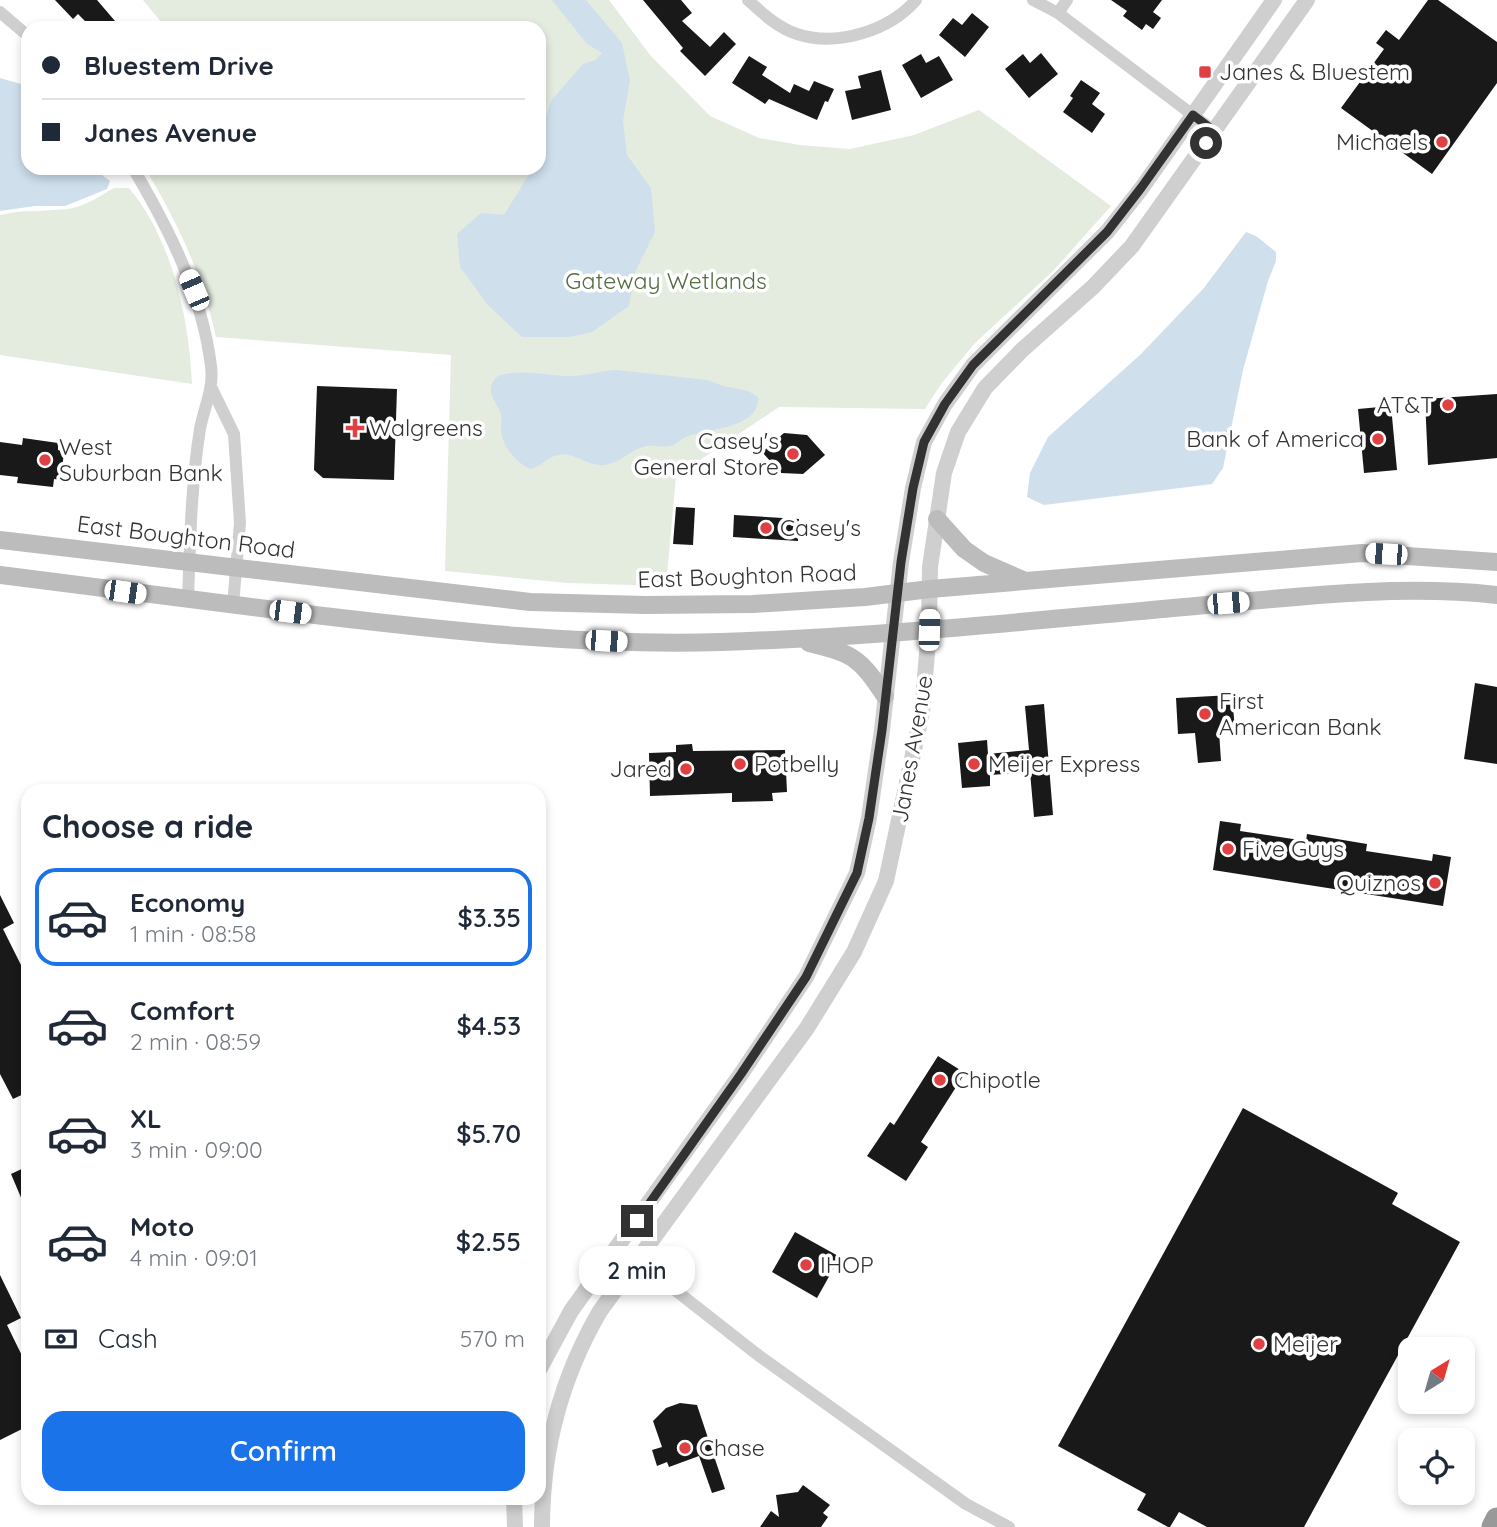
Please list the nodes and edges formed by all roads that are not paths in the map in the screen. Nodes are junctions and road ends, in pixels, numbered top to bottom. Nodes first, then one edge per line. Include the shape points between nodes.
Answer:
1 (748, 0) edge
2 (916, 0) edge
3 (1033, 0) edge
4 (1067, 0) edge
5 (1274, 0) edge
6 (1307, 0) edge
7 (0, 12) edge
8 (1058, 13) junction
9 (21, 30) edge
10 (1193, 115) junction
11 (1214, 131) junction
12 (137, 175) edge
13 (212, 388) junction
14 (937, 519) junction
15 (0, 540) edge
16 (1497, 562) edge
17 (189, 563) junction
18 (236, 569) junction
19 (0, 575) edge
20 (1027, 582) junction
21 (930, 589) junction
22 (898, 592) junction
23 (1497, 595) edge
24 (188, 600) junction
25 (233, 605) junction
26 (929, 630) junction
27 (892, 633) junction
28 (792, 638) junction
29 (885, 696) junction
30 (619, 1246) junction
31 (638, 1260) junction
32 (546, 1357) edge
33 (546, 1461) edge
34 (514, 1505) edge
35 (542, 1505) edge
36 (1497, 1518) edge
37 (515, 1527) edge
38 (542, 1527) edge
39 (1009, 1527) edge
40 (1493, 1527) edge

1 - 2 street via 797,34 825,37 859,35 888,22
3 - 8 street
4 - 8 street
5 - 10 street, Janes Avenue
6 - 11 street, Janes Avenue
7 - 9 street
8 - 10 street
10 - 11 street
10 - 22 street, Janes Avenue via 1107,232 1000,336 945,404 924,442
11 - 14 street, Janes Avenue via 1132,246 985,388 958,432 944,473
12 - 13 street via 194,290
13 - 17 street via 200,427
13 - 18 street via 234,434 240,523
14 - 20 main road via 984,563
14 - 21 street, Janes Avenue
15 - 17 main road, East Boughton Road
16 - 20 main road, East Boughton Road via 1362,553
17 - 18 main road, East Boughton Road
17 - 24 street
18 - 22 main road, East Boughton Road via 530,602 753,604
18 - 25 street
19 - 24 main road
20 - 21 main road, East Boughton Road
21 - 22 main road, East Boughton Road
21 - 26 street, Janes Avenue
22 - 27 street, Janes Avenue
23 - 26 main road via 1454,590 1359,592
24 - 25 main road
25 - 28 main road via 522,637 634,642
26 - 27 main road
26 - 31 street, Janes Avenue via 922,712 900,823 886,881 869,920 788,1057
27 - 28 main road
27 - 29 street, Janes Avenue
28 - 29 main road via 857,659
29 - 30 street, Janes Avenue via 857,873 827,938 741,1074
30 - 31 street
30 - 32 street, Janes Avenue via 571,1311
31 - 33 street, Janes Avenue via 580,1345
31 - 39 street via 769,1363 966,1504
34 - 37 street
35 - 38 street, Janes Avenue
36 - 40 highway

